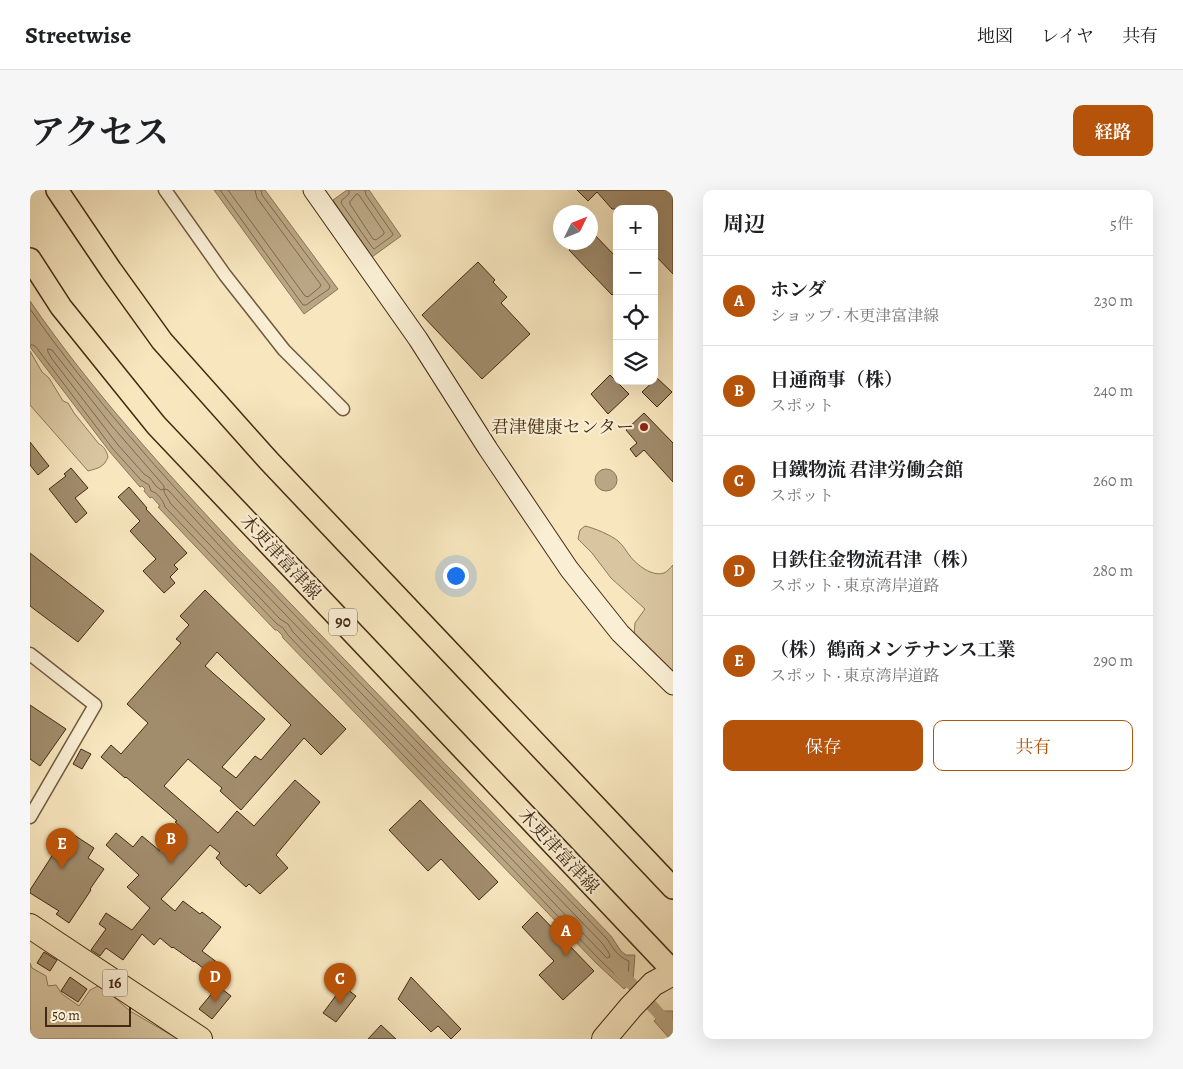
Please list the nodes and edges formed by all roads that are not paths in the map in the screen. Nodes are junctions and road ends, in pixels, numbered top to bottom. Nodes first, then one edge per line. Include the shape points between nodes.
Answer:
1 (57, 190) edge
2 (165, 190) edge
3 (313, 190) edge
4 (30, 259) edge
5 (343, 409) dead end
6 (30, 654) edge
7 (673, 685) edge
8 (30, 816) edge
9 (673, 888) edge
10 (30, 926) edge
11 (670, 976) edge
12 (635, 1012) junction
13 (200, 1039) edge
14 (604, 1039) edge
15 (621, 1039) edge

1 - 9 main road via 162,341 204,389
2 - 5 street via 225,275 284,350
3 - 7 street via 418,339 569,569 620,633
4 - 11 main road, 木更津富津線 / 90 via 61,307 156,426
6 - 8 street via 95,705
10 - 13 highway, 16
11 - 12 highway via 662,993
12 - 14 highway
12 - 15 highway

